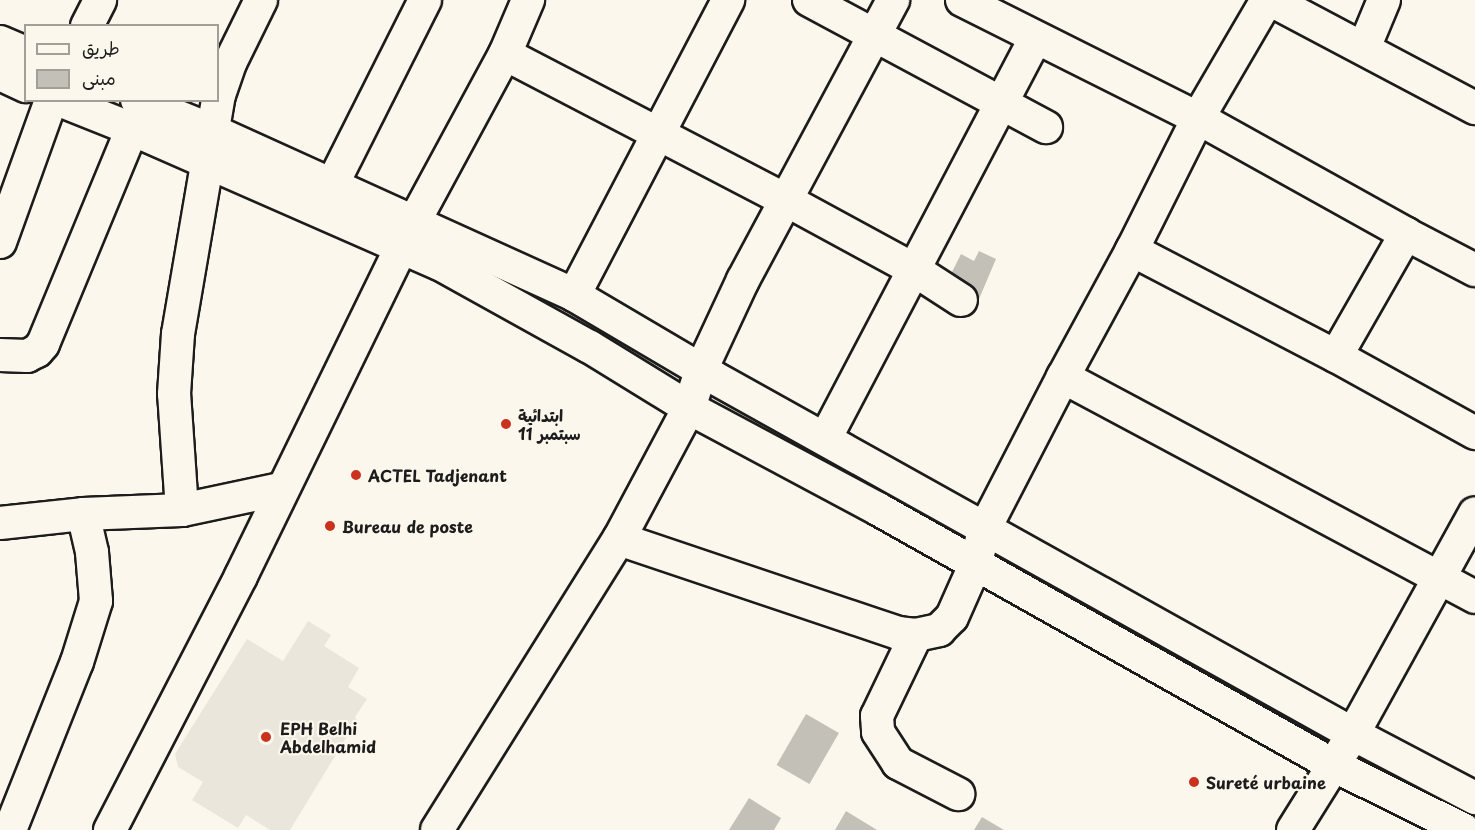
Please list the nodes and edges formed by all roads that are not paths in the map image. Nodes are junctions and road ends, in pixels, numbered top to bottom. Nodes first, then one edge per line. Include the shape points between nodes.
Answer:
1 (100, 0) edge
2 (261, 0) edge
3 (426, 0) edge
4 (528, 0) edge
5 (728, 0) edge
6 (809, 0) edge
7 (893, 0) edge
8 (962, 0) edge
9 (1269, 0) edge
10 (1384, 0) edge
11 (88, 24) edge
12 (875, 33) junction
13 (1035, 39) junction
14 (0, 42) edge
15 (1364, 48) junction
16 (24, 52) edge
17 (505, 54) junction
18 (0, 74) edge
19 (24, 85) edge
20 (50, 102) edge
21 (69, 102) edge
22 (1001, 102) junction
23 (1475, 108) edge
24 (134, 115) edge
25 (1198, 118) junction
26 (1046, 127) dead end
27 (211, 130) junction
28 (659, 134) junction
29 (207, 163) junction
30 (332, 185) junction
31 (786, 200) junction
32 (1406, 234) junction
33 (409, 235) junction
34 (0, 243) edge
35 (1132, 250) junction
36 (913, 269) junction
37 (1475, 270) edge
38 (574, 295) junction
39 (961, 300) dead end
40 (0, 355) edge
41 (1336, 356) junction
42 (701, 370) junction
43 (1063, 377) junction
44 (689, 408) junction
45 (1475, 433) edge
46 (825, 439) junction
47 (281, 489) junction
48 (182, 510) junction
49 (1475, 513) edge
50 (83, 514) junction
51 (0, 523) edge
52 (985, 528) junction
53 (619, 539) junction
54 (975, 565) junction
55 (1439, 577) junction
56 (1475, 597) edge
57 (916, 635) junction
58 (1353, 734) junction
59 (1333, 765) junction
60 (958, 794) dead end
61 (1475, 798) edge
62 (114, 828) edge
63 (10, 830) edge
64 (437, 830) edge
65 (1293, 830) edge
66 (1464, 830) edge

1 - 11 street
2 - 27 street via 231,61
3 - 30 street
4 - 17 street
5 - 28 street
6 - 12 street
7 - 12 street
8 - 13 street
9 - 15 street
9 - 25 street
10 - 15 street
12 - 22 street
12 - 31 street
13 - 22 street
13 - 25 street
14 - 16 street
15 - 23 street
17 - 28 street
17 - 33 street
18 - 19 street
20 - 34 street
21 - 24 street
22 - 26 street
22 - 36 street
24 - 27 street
24 - 29 street
24 - 40 street via 43,344 27,356
25 - 32 street
25 - 35 street
27 - 29 street
27 - 30 street
28 - 31 street
28 - 38 street
29 - 33 street
29 - 48 street via 178,334 174,394
30 - 33 street
31 - 36 street
31 - 42 street
32 - 37 street
32 - 41 street
33 - 38 street
33 - 44 street
33 - 47 street
35 - 41 street
35 - 43 street
36 - 39 street
36 - 46 street
38 - 42 street
41 - 45 street
42 - 44 street
42 - 46 street
43 - 52 street
43 - 55 street
44 - 53 street
44 - 54 street
46 - 52 street
47 - 48 street
47 - 62 street
48 - 50 street
49 - 55 street
50 - 51 street
50 - 63 street via 92,552 96,601 77,662
52 - 54 street
52 - 58 street
53 - 57 street via 898,633
53 - 64 street
54 - 57 street via 952,617 939,630
54 - 59 street
55 - 56 street
55 - 58 street
57 - 60 street via 877,716 878,732 898,764
58 - 59 street
58 - 61 street
59 - 65 street
59 - 66 street

